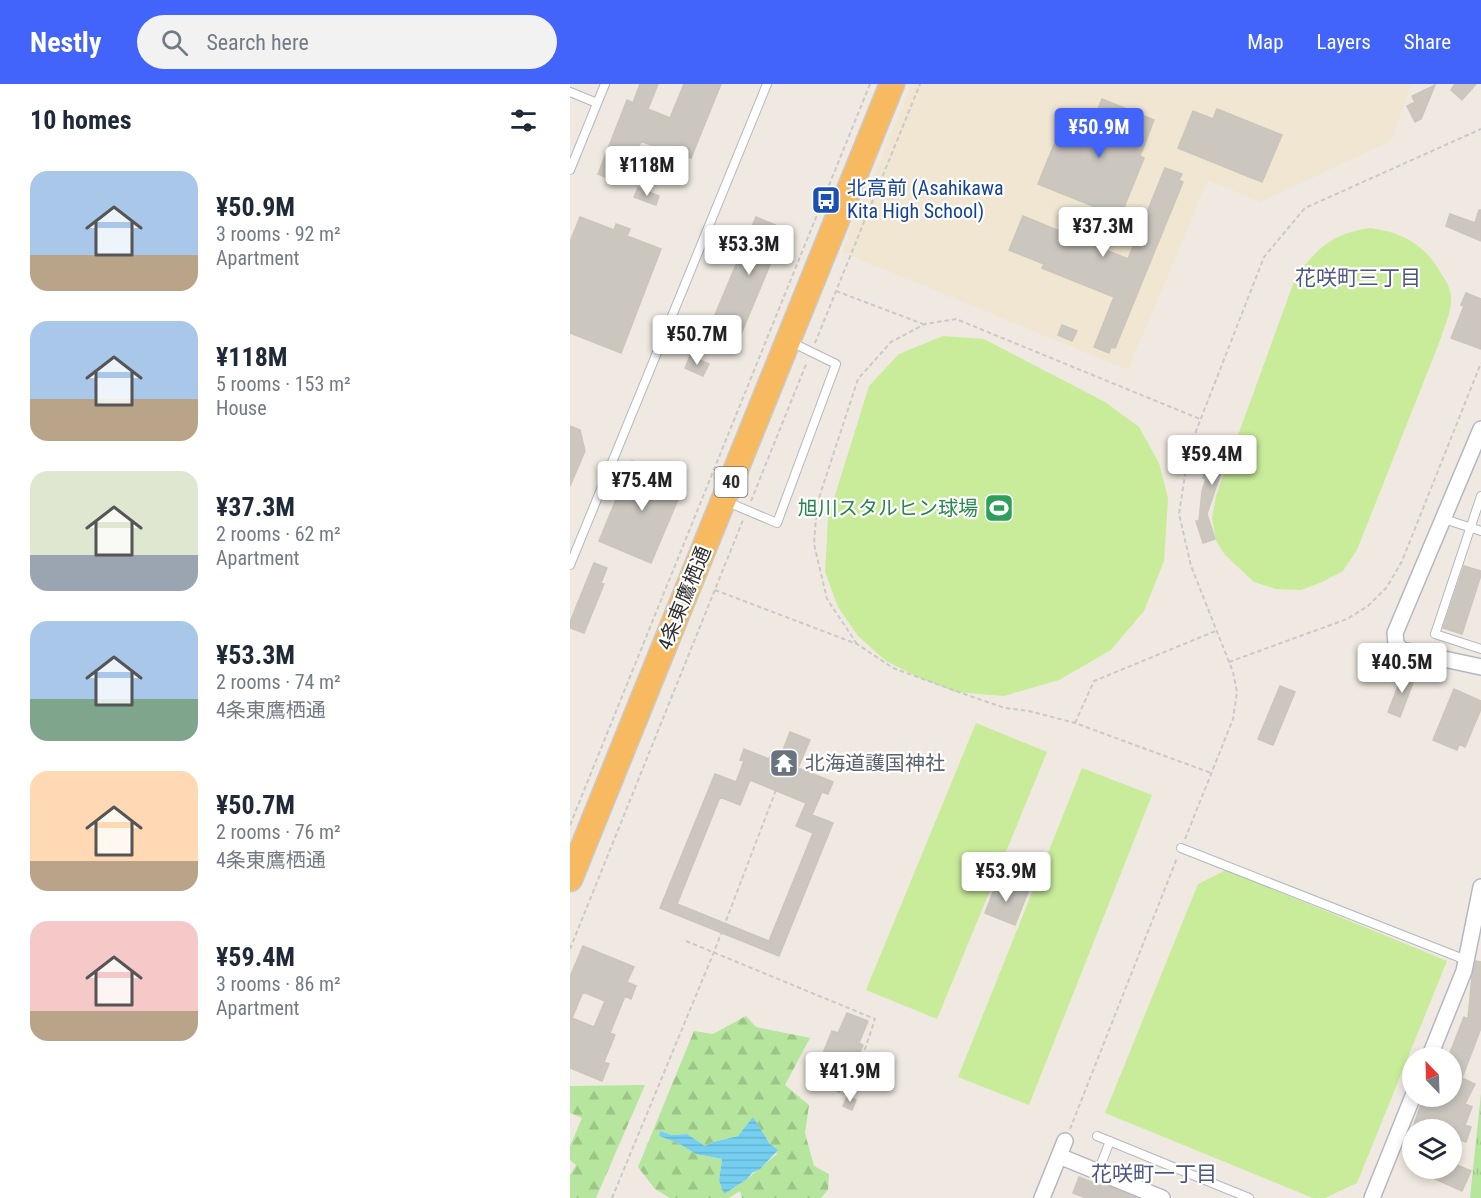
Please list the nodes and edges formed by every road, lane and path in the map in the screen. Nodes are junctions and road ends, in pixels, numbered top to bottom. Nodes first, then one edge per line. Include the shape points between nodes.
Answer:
1 (605, 84) edge
2 (767, 84) edge
3 (870, 84) edge
4 (892, 84) edge
5 (570, 92) edge
6 (597, 104) junction
7 (1481, 129) edge
8 (570, 170) edge
9 (836, 291) dead end
10 (925, 324) junction
11 (788, 341) junction
12 (1481, 363) edge
13 (1200, 419) junction
14 (1481, 429) edge
15 (1481, 496) edge
16 (723, 500) junction
17 (1444, 519) junction
18 (1471, 528) junction
19 (1481, 531) edge
20 (570, 565) edge
21 (715, 590) dead end
22 (1218, 630) junction
23 (857, 644) junction
24 (1481, 649) edge
25 (1229, 662) junction
26 (1481, 667) edge
27 (1075, 723) junction
28 (1211, 773) junction
29 (776, 790) dead end
30 (570, 825) edge
31 (1181, 848) junction
32 (570, 879) edge
33 (1481, 887) edge
34 (686, 941) dead end
35 (714, 952) junction
36 (1466, 960) junction
37 (1433, 1047) edge
38 (861, 1064) dead end
39 (1409, 1107) edge
40 (1097, 1136) dead end
41 (1065, 1141) joint
42 (1110, 1142) junction
43 (1059, 1156) junction
44 (1098, 1172) junction
45 (612, 1198) edge
46 (1042, 1198) edge
47 (1161, 1198) edge
48 (1250, 1198) edge
49 (1372, 1198) edge

1 - 6 lane
2 - 20 lane
3 - 30 path
4 - 11 highway, 4条東鷹栖通 / 40
5 - 6 lane
6 - 8 lane
7 - 13 path via 1305,208 1264,256
9 - 10 path
10 - 13 path via 956,319
10 - 23 path via 891,342 858,380 817,504 814,544 827,599
11 - 16 highway, 4条東鷹栖通 / 40
11 - 16 lane via 836,364 777,523
12 - 25 path via 1402,561 1387,587 1347,619
13 - 22 path via 1189,449 1179,514 1191,566
14 - 17 street
15 - 18 lane
16 - 32 highway, 4条東鷹栖通 / 40
17 - 18 lane
17 - 26 street via 1395,633 1396,644 1402,650
18 - 19 lane
18 - 24 lane via 1435,634
21 - 23 path
22 - 25 path
22 - 27 path via 1094,681
23 - 27 path via 893,668 966,695
25 - 28 path via 1237,692 1233,719
27 - 28 path
28 - 31 path
29 - 35 path
31 - 36 lane
31 - 41 path
33 - 36 street
34 - 35 path
35 - 38 path via 875,1019
35 - 45 path
36 - 37 street
39 - 49 street
40 - 42 lane
41 - 43 street
42 - 44 lane
42 - 48 lane
43 - 44 street
43 - 46 street
44 - 47 street

